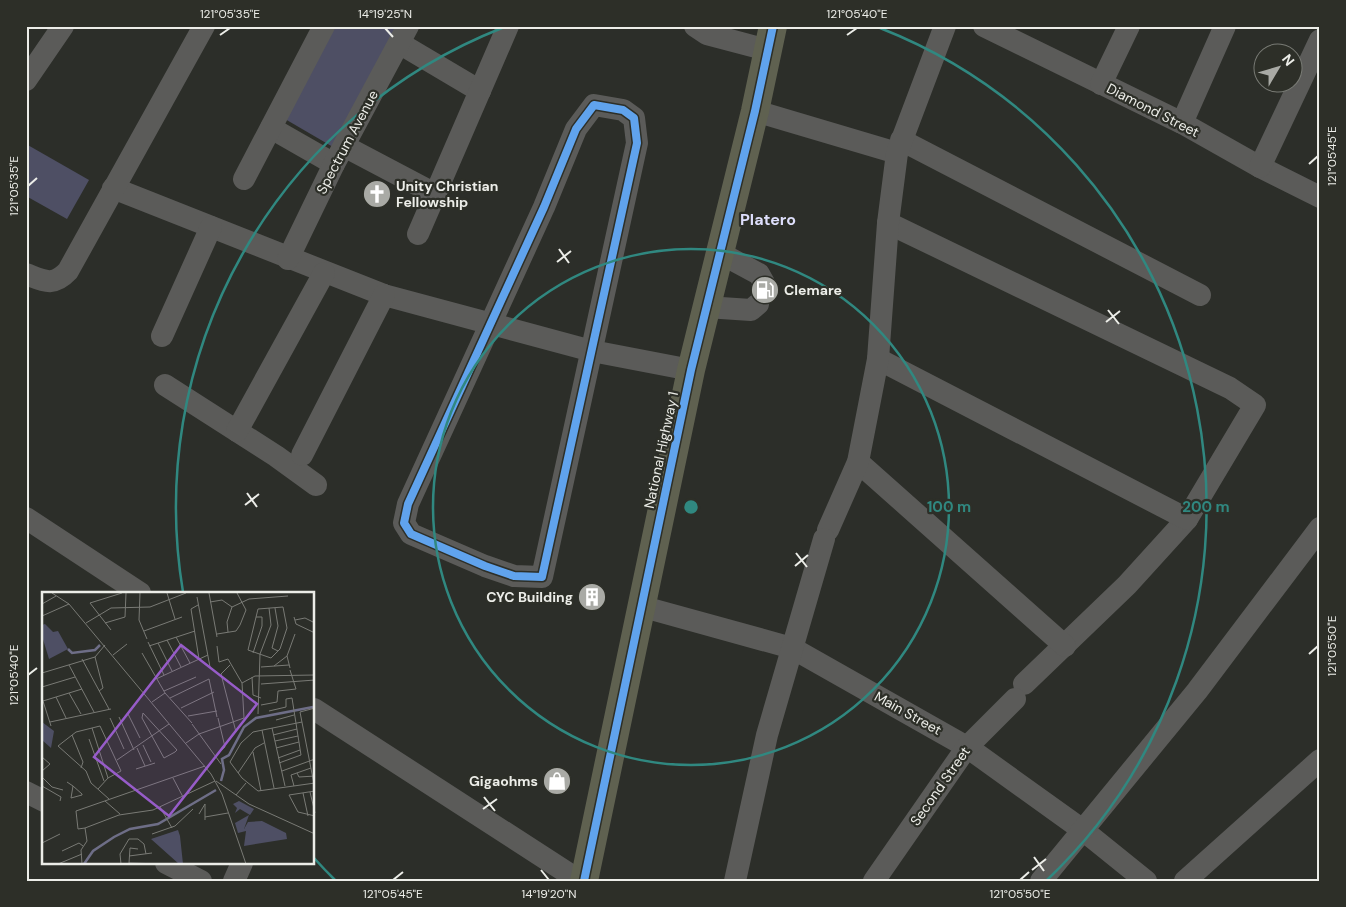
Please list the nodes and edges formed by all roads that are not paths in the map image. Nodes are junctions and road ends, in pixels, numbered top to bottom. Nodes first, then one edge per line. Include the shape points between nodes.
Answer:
1 (63, 26) edge
2 (204, 26) edge
3 (324, 26) edge
4 (508, 26) edge
5 (695, 26) edge
6 (945, 26) edge
7 (984, 26) edge
8 (1129, 26) edge
9 (1225, 26) edge
10 (403, 35) edge
11 (1025, 35) edge
12 (770, 38) edge
13 (1320, 40) edge
14 (26, 80) edge
15 (1101, 84) junction
16 (480, 91) junction
17 (755, 111) junction
18 (1182, 124) junction
19 (271, 128) junction
20 (899, 147) junction
21 (339, 155) junction
22 (1260, 168) junction
23 (244, 179) dead end
24 (113, 188) junction
25 (435, 194) junction
26 (1320, 197) edge
27 (888, 222) junction
28 (211, 227) junction
29 (418, 234) dead end
30 (720, 253) junction
31 (288, 259) junction
32 (324, 273) junction
33 (26, 274) edge
34 (1200, 295) dead end
35 (384, 296) junction
36 (706, 307) junction
37 (490, 324) junction
38 (162, 336) dead end
39 (592, 351) junction
40 (878, 358) junction
41 (691, 370) junction
42 (165, 385) dead end
43 (237, 430) junction
44 (302, 455) dead end
45 (858, 462) junction
46 (316, 486) dead end
47 (26, 518) edge
48 (1187, 519) junction
49 (1320, 528) edge
50 (138, 592) edge
51 (640, 606) junction
52 (1065, 646) junction
53 (792, 648) junction
54 (315, 709) edge
55 (967, 747) junction
56 (1320, 760) edge
57 (26, 792) edge
58 (42, 800) edge
59 (1084, 831) junction
60 (168, 864) edge
61 (242, 864) edge
62 (201, 881) edge
63 (234, 881) edge
64 (580, 881) edge
65 (584, 881) edge
66 (735, 881) edge
67 (874, 881) edge
68 (1042, 881) edge
69 (1146, 881) edge
70 (1186, 881) edge

1 - 14 street
2 - 24 street
3 - 19 street
4 - 16 street
5 - 12 street via 707,34
6 - 20 street
7 - 11 street, Diamond Street
8 - 15 street
9 - 18 street
10 - 16 street
10 - 21 street, Spectrum Avenue
11 - 15 street, Diamond Street
12 - 17 highway, National Highway 1
13 - 22 street
15 - 18 street, Diamond Street
16 - 25 street
17 - 20 street
17 - 30 highway, National Highway 1
18 - 22 street, Diamond Street
19 - 21 street
19 - 23 street
20 - 27 street
20 - 34 street
21 - 25 street
21 - 31 street, Spectrum Avenue
22 - 26 street, Diamond Street
24 - 28 street
24 - 33 street via 60,280 46,282
25 - 29 street
27 - 40 street
27 - 48 street, Second Street via 1230,388 1255,405
28 - 31 street
28 - 38 street
30 - 36 highway, National Highway 1
30 - 36 street via 759,274 761,293 751,310
31 - 32 street
32 - 35 street
32 - 43 street
35 - 37 street
35 - 44 street
36 - 41 highway, National Highway 1
37 - 39 street
37 - 39 street via 576,129 594,105 623,110 634,118 637,142
37 - 39 street via 408,504 404,523 411,534 514,576 542,577
39 - 41 street
40 - 45 street
40 - 48 street
41 - 51 highway, National Highway 1
42 - 43 street
43 - 46 street
45 - 52 street
45 - 53 street via 826,535
47 - 50 street
48 - 52 street, Second Street via 1127,586
49 - 59 street via 1197,691
51 - 53 street, Main Street
51 - 65 highway, National Highway 1
52 - 55 street, Second Street
53 - 55 street, Main Street
53 - 66 street via 767,735
54 - 64 street
55 - 59 street, Main Street
55 - 67 street, Second Street
56 - 70 street
57 - 58 street
59 - 68 street
59 - 69 street, Main Street
60 - 62 street
61 - 63 street

